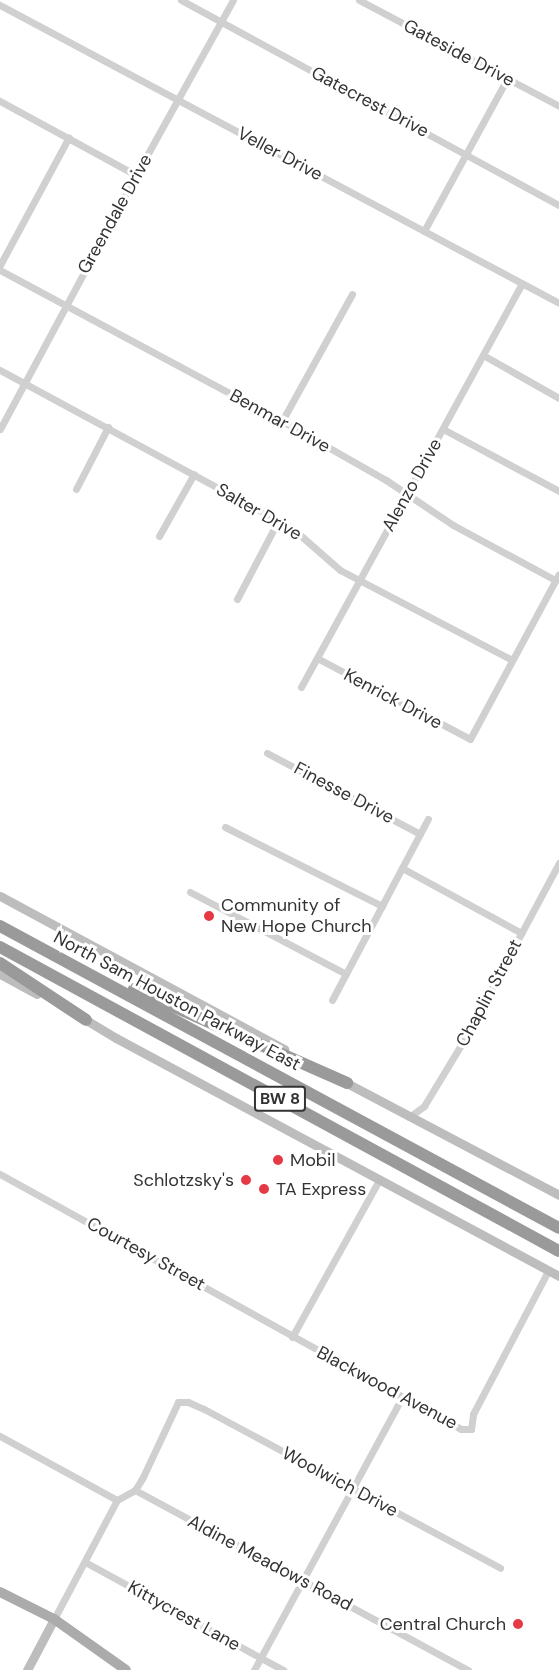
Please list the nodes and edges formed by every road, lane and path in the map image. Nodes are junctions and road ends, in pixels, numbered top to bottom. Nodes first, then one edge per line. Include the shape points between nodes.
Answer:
1 (181, 0) edge
2 (233, 0) edge
3 (359, 0) edge
4 (0, 5) edge
5 (222, 22) junction
6 (507, 79) junction
7 (179, 100) junction
8 (0, 101) edge
9 (559, 106) edge
10 (69, 137) junction
11 (466, 154) junction
12 (136, 175) junction
13 (559, 205) edge
14 (424, 231) junction
15 (0, 265) edge
16 (0, 270) edge
17 (522, 283) junction
18 (352, 294) dead end
19 (559, 303) edge
20 (65, 306) junction
21 (483, 355) junction
22 (0, 370) edge
23 (24, 383) junction
24 (559, 398) edge
25 (282, 422) junction
26 (108, 427) junction
27 (0, 429) edge
28 (443, 429) junction
29 (194, 474) junction
30 (76, 489) dead end
31 (559, 491) edge
32 (407, 496) junction
33 (278, 520) junction
34 (159, 536) dead end
35 (557, 577) edge
36 (358, 579) junction
37 (237, 599) dead end
38 (317, 658) junction
39 (512, 660) junction
40 (301, 687) dead end
41 (267, 753) dead end
42 (428, 819) dead end
43 (225, 827) dead end
44 (420, 834) junction
45 (559, 862) edge
46 (402, 868) junction
47 (190, 892) dead end
48 (0, 896) edge
49 (382, 906) junction
50 (0, 924) edge
51 (521, 933) junction
52 (0, 947) edge
53 (0, 963) edge
54 (0, 974) edge
55 (346, 974) junction
56 (332, 1000) dead end
57 (86, 1020) junction
58 (347, 1083) junction
59 (409, 1117) junction
60 (0, 1174) edge
61 (379, 1180) junction
62 (559, 1196) edge
63 (559, 1228) edge
64 (559, 1251) edge
65 (548, 1271) junction
66 (559, 1276) edge
67 (292, 1337) junction
68 (402, 1397) junction
69 (0, 1436) edge
70 (352, 1488) junction
71 (135, 1490) junction
72 (117, 1500) junction
73 (85, 1562) junction
74 (500, 1568) dead end
75 (303, 1580) junction
76 (0, 1592) edge
77 (54, 1619) junction
78 (261, 1658) junction
79 (27, 1670) edge
80 (126, 1670) edge
81 (254, 1670) edge
82 (283, 1670) edge
83 (468, 1670) edge

1 - 5 street, Gatecrest Drive
2 - 5 street, Greendale Drive
3 - 6 street, Gateside Drive
4 - 7 street, Veller Drive
5 - 7 street, Greendale Drive
5 - 11 street, Gatecrest Drive
6 - 9 street, Gateside Drive
6 - 11 street
7 - 12 street, Greendale Drive
7 - 14 street, Veller Drive
8 - 10 street
10 - 12 street
10 - 15 street
11 - 13 street, Gatecrest Drive
11 - 14 street
12 - 20 street, Greendale Drive
14 - 17 street, Veller Drive
16 - 20 street, Benmar Drive
17 - 19 street, Veller Drive
17 - 21 street, Alenzo Drive
18 - 25 street
20 - 23 street, Greendale Drive
20 - 25 street, Benmar Drive
21 - 24 street
21 - 28 street, Alenzo Drive
22 - 23 street, Salter Drive
23 - 26 street, Salter Drive
23 - 27 street, Greendale Drive
25 - 32 street, Benmar Drive via 386,480
26 - 29 street, Salter Drive
26 - 30 street
28 - 31 street
28 - 32 street, Alenzo Drive
29 - 33 street, Salter Drive
29 - 34 street
32 - 35 street, Benmar Drive via 453,525
32 - 36 street, Alenzo Drive
33 - 36 street, Salter Drive
33 - 37 street
35 - 39 street
36 - 38 street, Alenzo Drive
36 - 39 street, Salter Drive
38 - 39 street, Kenrick Drive via 470,739
38 - 40 street, Alenzo Drive
41 - 44 street, Finesse Drive
42 - 44 street
43 - 49 street
44 - 46 street
45 - 51 street, Chaplin Street
46 - 49 street
46 - 51 street
47 - 55 street
48 - 58 main road, North Sam Houston Parkway East
49 - 55 street
50 - 58 highway via 146,995
50 - 63 highway, North Sam Houston Parkway East / BW 8
51 - 59 street, Chaplin Street via 424,1106
52 - 64 highway, North Sam Houston Parkway East / BW 8
53 - 57 highway
54 - 57 main road
55 - 56 street
57 - 61 main road
58 - 59 main road, North Sam Houston Parkway East
59 - 62 main road, North Sam Houston Parkway East
60 - 67 street, Courtesy Street
61 - 65 main road
61 - 67 street
65 - 66 main road
65 - 68 street, Blackwood Avenue via 473,1414 471,1429 461,1430
67 - 68 street, Blackwood Avenue
68 - 70 street
69 - 72 street
70 - 71 street, Woolwich Drive via 204,1409 178,1402
70 - 74 street, Woolwich Drive
70 - 75 street
71 - 72 street
71 - 75 street, Aldine Meadows Road
72 - 73 street
73 - 77 street
73 - 78 street, Kittycrest Lane
75 - 78 street
75 - 83 street, Aldine Meadows Road
76 - 77 main road
77 - 79 main road
77 - 80 main road
78 - 81 street
78 - 82 street, Kittycrest Lane

